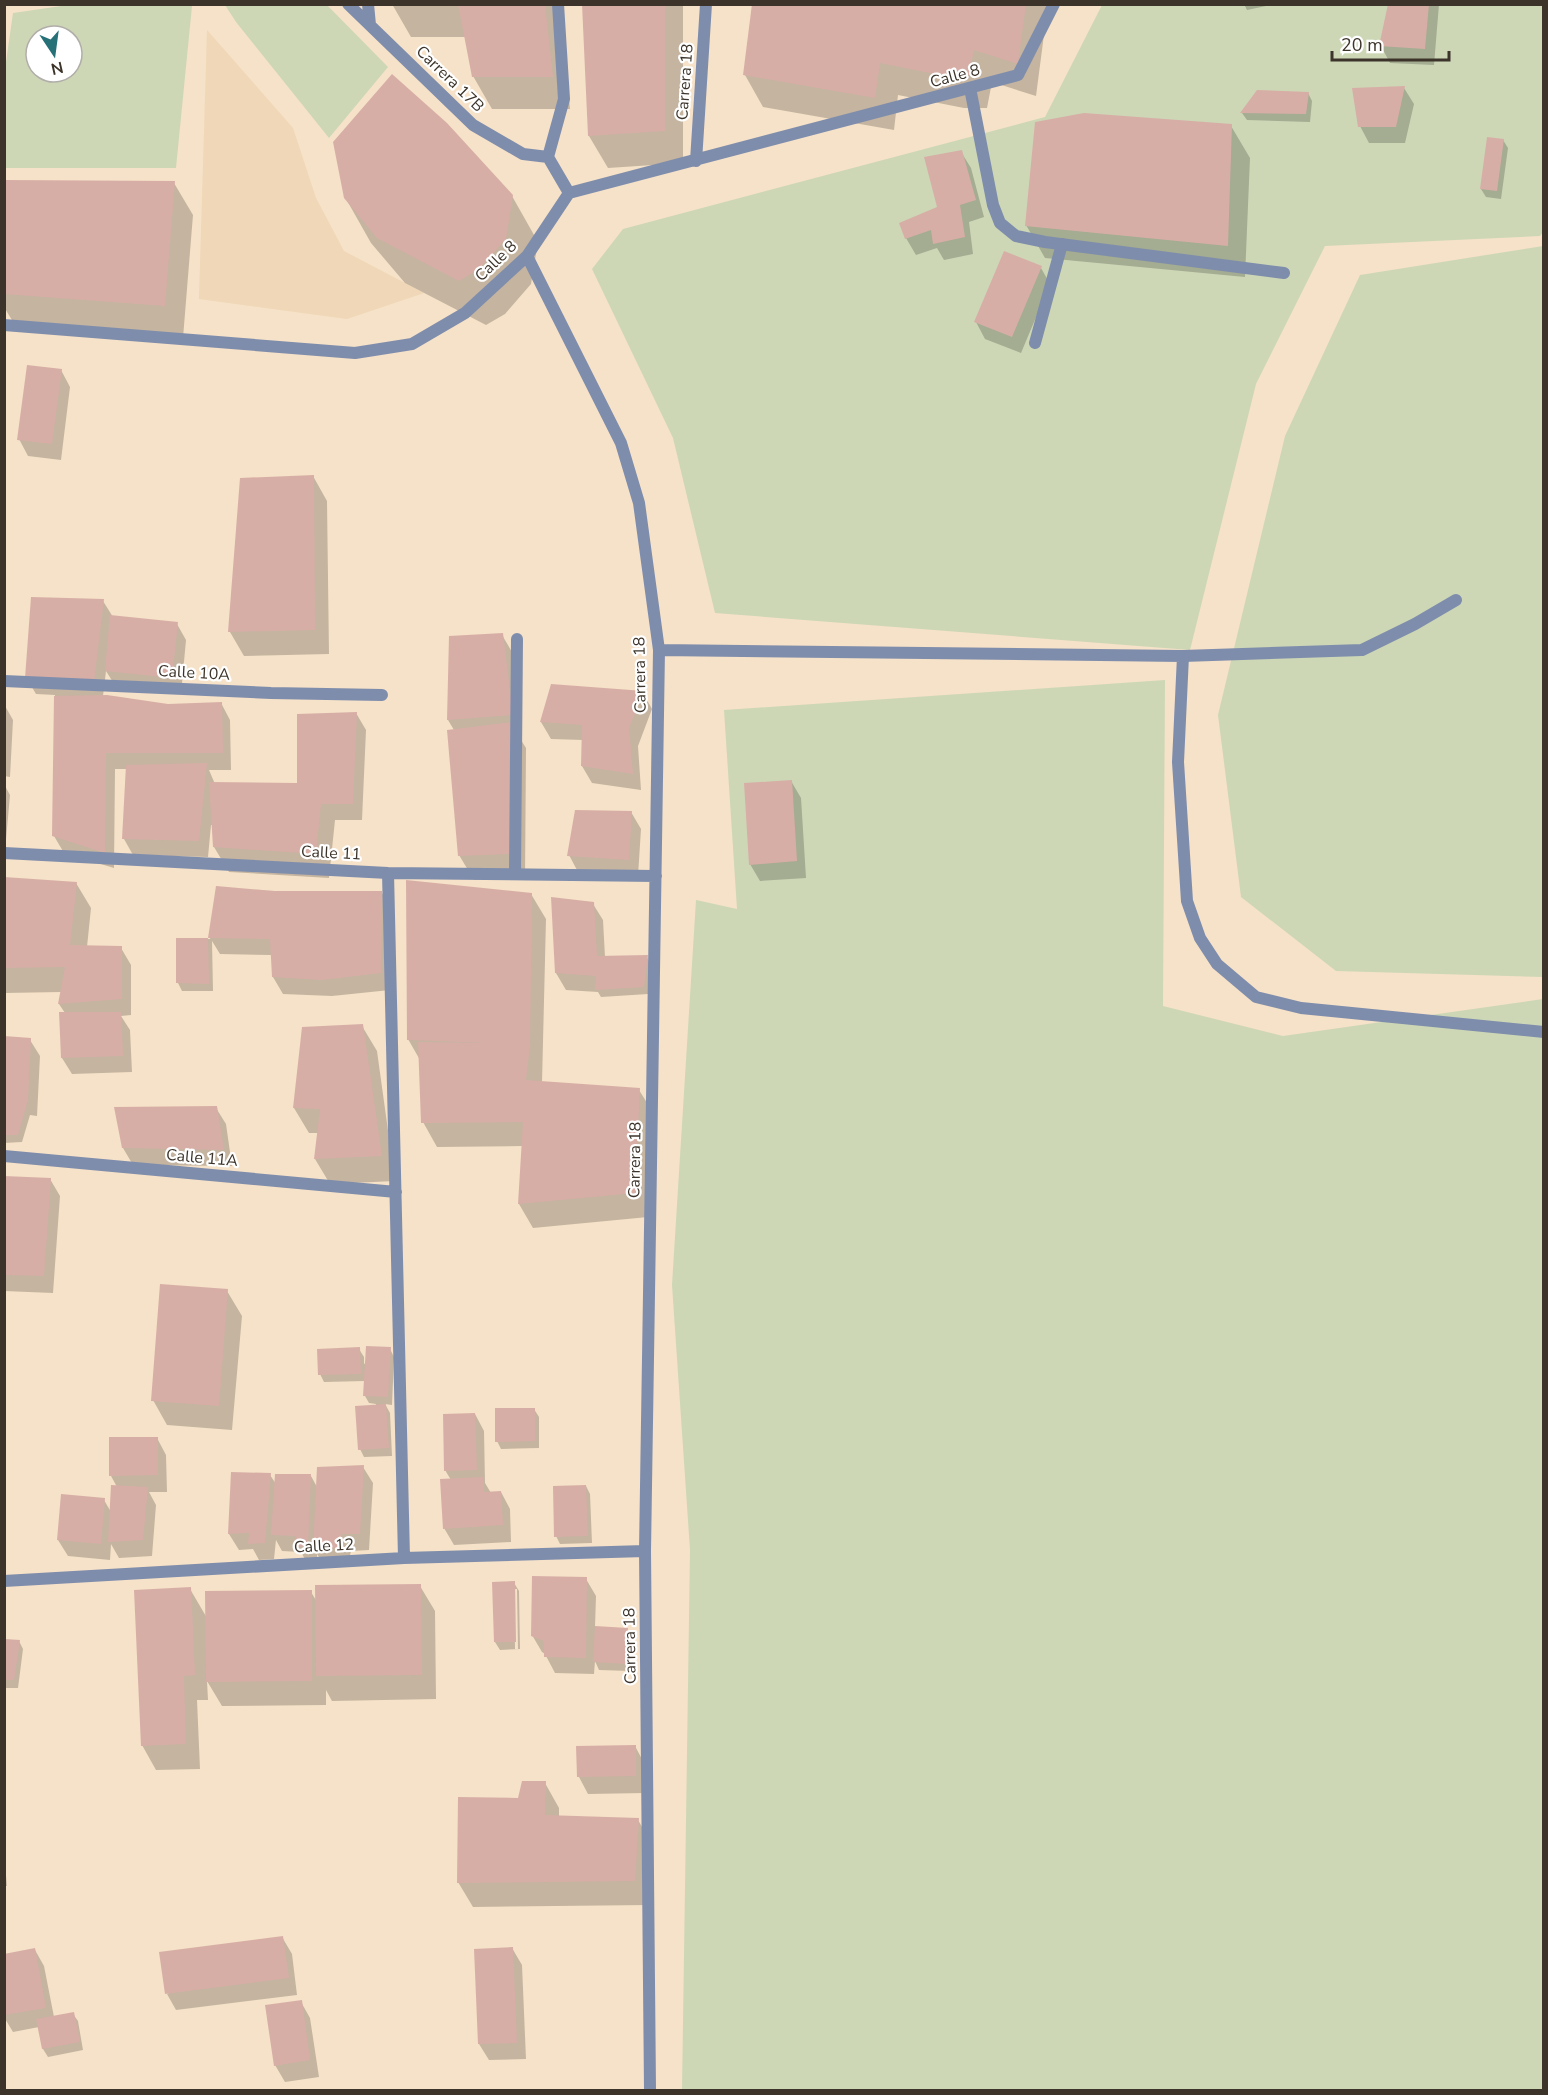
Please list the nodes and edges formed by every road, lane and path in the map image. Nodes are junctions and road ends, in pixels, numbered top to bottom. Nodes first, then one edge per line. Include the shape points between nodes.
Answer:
1 (348, 4) edge
2 (368, 4) edge
3 (558, 4) edge
4 (706, 4) edge
5 (1054, 4) edge
6 (370, 25) junction
7 (970, 88) junction
8 (548, 157) junction
9 (696, 161) junction
10 (569, 193) junction
11 (1062, 244) junction
12 (527, 256) junction
13 (1284, 273) dead end
14 (4, 325) edge
15 (1035, 343) dead end
16 (1456, 600) dead end
17 (517, 639) dead end
18 (659, 650) junction
19 (1183, 656) junction
20 (4, 681) edge
21 (382, 695) dead end
22 (4, 853) edge
23 (388, 873) junction
24 (515, 874) junction
25 (656, 876) junction
26 (1544, 1032) edge
27 (4, 1156) edge
28 (396, 1192) junction
29 (645, 1551) junction
30 (404, 1558) junction
31 (4, 1581) edge
32 (650, 2091) edge

1 - 6 street, Carrera 17B
2 - 6 street
3 - 8 street via 564,99
4 - 9 street, Carrera 18
5 - 7 street, Calle 8 via 1018,75
6 - 8 street, Carrera 17B via 473,125 524,154
7 - 9 street, Calle 8
7 - 11 street via 1000,223 1016,236
8 - 10 street
9 - 10 street, Calle 8
10 - 12 street, Calle 8
11 - 13 street
11 - 15 street
12 - 14 street, Calle 8 via 465,313 412,344 355,353
12 - 18 street, Carrera 18 via 621,443 639,503
16 - 19 street via 1362,650
17 - 24 street
18 - 19 street
18 - 25 street, Carrera 18
19 - 26 street via 1178,762 1187,901 1200,938 1217,964 1257,997 1301,1008
20 - 21 street, Calle 10A
22 - 23 street, Calle 11
23 - 24 street, Calle 11
23 - 28 street
24 - 25 street, Calle 11
25 - 29 street, Carrera 18
27 - 28 street, Calle 11A
28 - 30 street
29 - 30 street, Calle 12
29 - 32 street, Carrera 18
30 - 31 street, Calle 12

